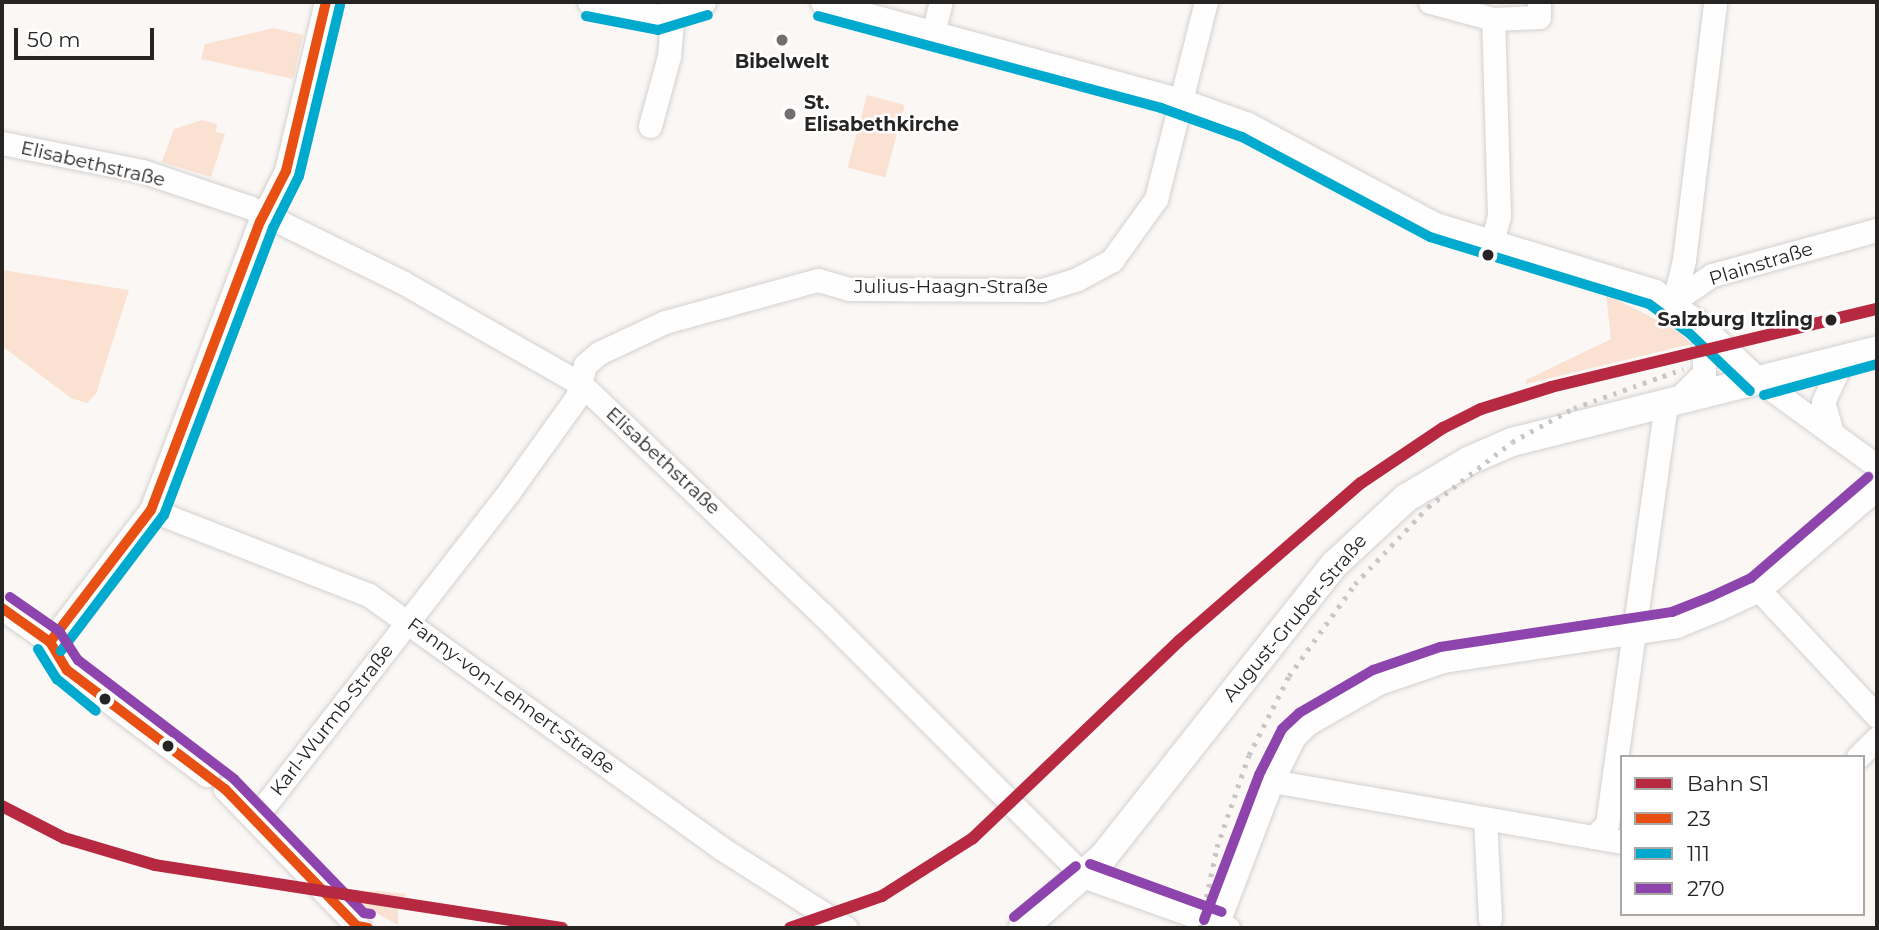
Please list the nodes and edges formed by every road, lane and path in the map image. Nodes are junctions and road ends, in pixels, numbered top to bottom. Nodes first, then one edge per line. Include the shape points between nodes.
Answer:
1 (326, 2) edge
2 (589, 2) edge
3 (704, 2) edge
4 (822, 2) edge
5 (941, 2) edge
6 (1206, 2) edge
7 (1430, 2) edge
8 (1539, 2) edge
9 (1715, 2) edge
10 (673, 10) junction
11 (1493, 19) junction
12 (933, 33) junction
13 (1181, 100) junction
14 (650, 127) dead end
15 (2, 143) edge
16 (265, 215) junction
17 (1877, 230) edge
18 (1492, 242) junction
19 (1674, 302) junction
20 (1704, 327) junction
21 (1877, 351) edge
22 (1843, 359) junction
23 (1760, 382) junction
24 (581, 384) junction
25 (1669, 403) junction
26 (1832, 433) junction
27 (1877, 466) edge
28 (1877, 488) edge
29 (151, 510) junction
30 (1759, 590) junction
31 (2, 608) edge
32 (410, 621) junction
33 (1634, 633) junction
34 (50, 642) junction
35 (1877, 716) edge
36 (1877, 738) edge
37 (1860, 755) edge
38 (1272, 781) junction
39 (255, 818) junction
40 (1485, 819) junction
41 (1594, 837) junction
42 (1620, 842) edge
43 (1085, 877) junction
44 (1490, 919) dead end
45 (1223, 926) edge
46 (361, 927) edge
47 (846, 928) edge
48 (1023, 928) edge

1 - 16 street via 286,171
2 - 10 street via 645,16
3 - 10 street
4 - 12 street
5 - 12 street
6 - 13 street, Julius-Haagn-Straße
7 - 11 street
8 - 11 street via 1539,17
9 - 19 street via 1684,260
10 - 14 street via 669,56
11 - 18 street via 1500,216
12 - 13 street
13 - 18 street via 1248,124 1435,223
13 - 24 street, Julius-Haagn-Straße via 1156,199 1130,241 1096,271 1042,290 849,289 818,280 715,307 622,339 585,365
15 - 16 street, Elisabethstraße via 142,172
16 - 24 street, Elisabethstraße via 391,276
16 - 29 street
17 - 19 street, Plainstraße via 1712,275
18 - 19 street via 1632,281
19 - 20 street
20 - 23 street
20 - 25 street via 1704,373 1696,386
21 - 22 main road, August-Gruber-Straße
22 - 23 main road, August-Gruber-Straße
22 - 26 street via 1822,402
23 - 25 main road, August-Gruber-Straße
23 - 26 street
24 - 32 street, Karl-Wurmb-Straße via 570,408
24 - 43 street, Elisabethstraße via 812,605
25 - 33 street
25 - 43 main road, August-Gruber-Straße via 1512,442 1433,479 1379,519 1335,564
26 - 27 street
28 - 30 street
29 - 32 street, Fanny-von-Lehnert-Straße via 369,596
29 - 34 street
30 - 33 street via 1676,626
30 - 35 street
31 - 34 street
32 - 39 street, Karl-Wurmb-Straße
32 - 47 street, Fanny-von-Lehnert-Straße via 721,848
33 - 38 street via 1443,661 1379,683 1307,724 1289,745
33 - 41 street via 1607,824
34 - 39 street via 68,670 216,782
36 - 37 street
38 - 40 street
38 - 45 street
39 - 46 street
40 - 41 street
40 - 44 street
41 - 42 street
43 - 45 street, Elisabethstraße
43 - 48 main road, August-Gruber-Straße

